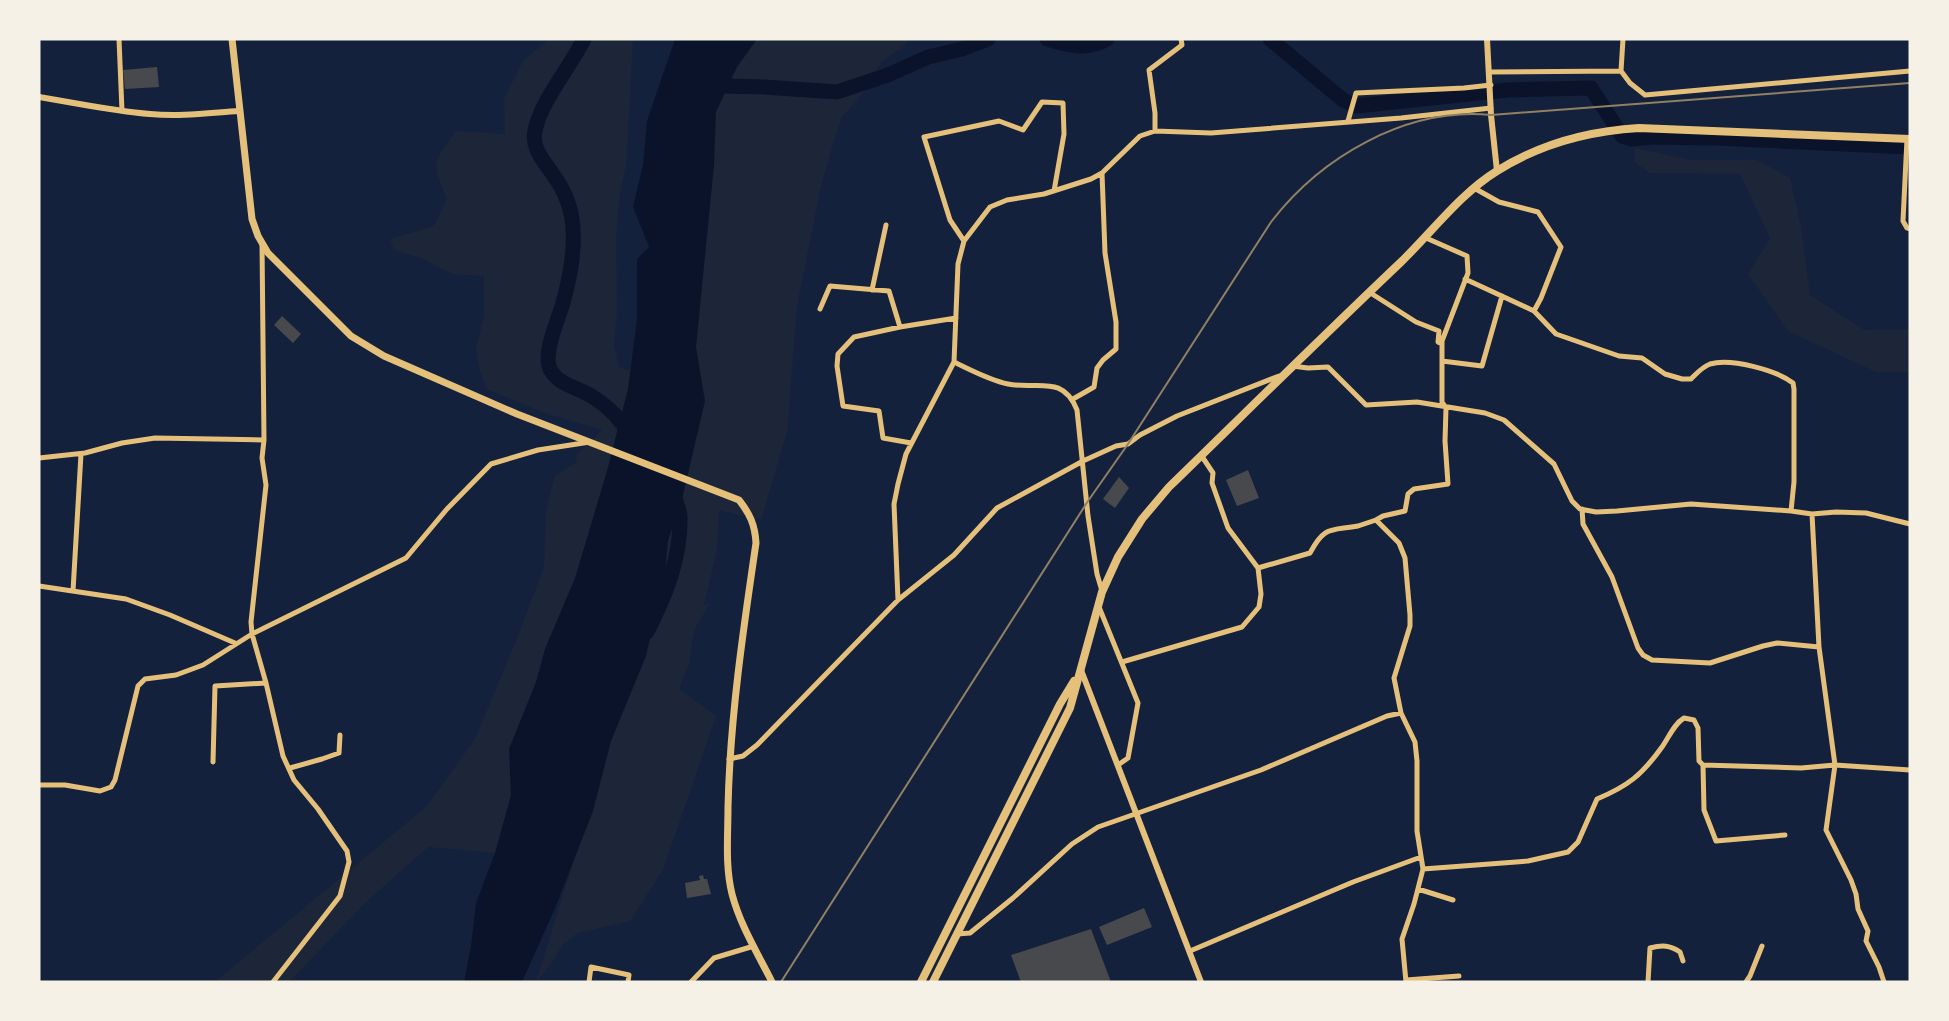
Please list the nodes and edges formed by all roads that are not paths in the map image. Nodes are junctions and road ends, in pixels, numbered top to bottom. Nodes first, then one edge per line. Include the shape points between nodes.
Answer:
1 (119, 39) edge
2 (232, 39) edge
3 (1181, 39) edge
4 (1487, 39) edge
5 (1623, 39) edge
6 (1621, 71) junction
7 (1910, 71) edge
8 (1490, 72) junction
9 (1491, 85) junction
10 (39, 97) edge
11 (1491, 108) junction
12 (122, 111) junction
13 (239, 111) junction
14 (1349, 118) junction
15 (1155, 131) junction
16 (1908, 141) edge
17 (1497, 171) junction
18 (1102, 173) junction
19 (1474, 188) junction
20 (1054, 191) junction
21 (886, 225) dead end
22 (1910, 229) edge
23 (1426, 238) junction
24 (964, 240) junction
25 (262, 243) junction
26 (1465, 279) junction
27 (872, 290) junction
28 (1369, 292) junction
29 (1502, 296) junction
30 (820, 309) dead end
31 (1534, 310) junction
32 (956, 318) junction
33 (900, 327) junction
34 (1442, 344) junction
35 (1442, 361) junction
36 (954, 362) junction
37 (1292, 366) junction
38 (1284, 375) junction
39 (1073, 399) junction
40 (1446, 408) junction
41 (264, 440) junction
42 (591, 442) junction
43 (912, 443) junction
44 (81, 454) junction
45 (1201, 455) junction
46 (39, 458) edge
47 (1083, 461) junction
48 (1582, 510) junction
49 (1791, 511) junction
50 (1812, 514) junction
51 (1376, 520) junction
52 (1910, 524) edge
53 (1258, 568) junction
54 (39, 586) edge
55 (73, 591) junction
56 (1102, 592) junction
57 (898, 600) junction
58 (1098, 606) junction
59 (252, 633) junction
60 (236, 643) junction
61 (1818, 646) junction
62 (1122, 662) junction
63 (1081, 670) junction
64 (266, 683) junction
65 (1401, 713) junction
66 (340, 735) dead end
67 (729, 759) junction
68 (213, 762) dead end
69 (1118, 765) junction
70 (1703, 765) junction
71 (1835, 765) junction
72 (290, 768) junction
73 (1910, 770) edge
74 (39, 785) edge
75 (1137, 814) junction
76 (1785, 835) dead end
77 (1421, 857) junction
78 (1423, 869) junction
79 (1418, 889) junction
80 (1453, 900) dead end
81 (957, 934) junction
82 (754, 946) junction
83 (1762, 946) dead end
84 (1190, 951) junction
85 (1683, 961) dead end
86 (1459, 976) dead end
87 (1406, 981) edge
88 (273, 982) edge
89 (589, 982) edge
90 (628, 982) edge
91 (691, 982) edge
92 (772, 982) edge
93 (921, 982) edge
94 (933, 982) edge
95 (1201, 982) edge
96 (1648, 982) edge
97 (1746, 982) edge
98 (1884, 982) edge

1 - 12 street
2 - 13 main road
3 - 15 street via 1182,45 1149,70
4 - 8 street
5 - 6 street
6 - 7 street via 1645,95
6 - 8 street
8 - 9 street
9 - 11 street
9 - 14 street via 1356,93
10 - 12 street
11 - 14 street via 1401,118
11 - 17 street
12 - 13 street via 173,115
13 - 25 main road via 252,219
14 - 15 street via 1210,134
15 - 18 street via 1140,136
16 - 17 highway via 1639,128 1609,130 1536,151
16 - 22 street via 1903,221
17 - 19 highway
18 - 20 street
18 - 39 street via 1116,349 1097,368 1094,387
19 - 23 highway
19 - 31 street via 1499,202 1538,212 1561,247
20 - 24 street via 990,207
20 - 24 street via 1064,134 1063,103 1042,102 1023,130 999,121 924,137 950,220
21 - 27 street
23 - 26 street via 1467,256
23 - 28 highway
24 - 32 street via 958,264
25 - 41 street
25 - 42 main road via 336,323 365,346
26 - 29 street
26 - 34 street
27 - 30 street via 830,286
27 - 33 street via 889,291
28 - 34 street via 1416,322 1439,331 1438,342
28 - 37 highway
29 - 31 street
29 - 35 street via 1482,366
31 - 49 street via 1556,334 1619,356 1642,358 1665,374 1682,379 1690,379 1706,365 1716,363 1760,368 1793,383
32 - 33 street
32 - 36 street
33 - 43 street via 854,337 838,354 837,366 843,406 879,411 883,438
34 - 35 street
35 - 40 street via 1442,402
36 - 39 street via 1009,384 1056,386
36 - 43 street
37 - 38 highway
37 - 40 street via 1328,367 1366,405 1417,402
38 - 45 highway
38 - 47 street via 1177,416 1128,444
39 - 47 street
40 - 48 street via 1485,412 1504,420 1554,464 1572,501
40 - 51 street via 1448,484 1414,489 1408,494 1405,511
41 - 44 street via 156,438
41 - 59 street via 266,485
42 - 59 street via 538,450 491,464 406,558
42 - 67 main road via 739,500 750,514 756,543
43 - 57 street via 894,504
44 - 46 street
44 - 55 street
45 - 53 street via 1213,473 1212,483 1228,528
45 - 56 highway via 1142,519
47 - 56 street
47 - 57 street via 997,508 954,555
48 - 49 street via 1690,504
48 - 61 street via 1583,524 1612,578 1643,655 1652,660 1710,663 1763,645
49 - 50 street
50 - 52 street via 1866,513
50 - 61 street
51 - 53 street via 1330,530 1310,553
51 - 65 street via 1399,543 1405,558 1410,626 1394,678
53 - 62 street via 1262,594 1259,607 1242,627
54 - 55 street
55 - 60 street via 126,599
56 - 58 highway
57 - 67 street via 757,745 743,756
58 - 62 street
58 - 63 highway
59 - 60 street
59 - 64 street
60 - 74 street via 203,665 177,675 145,679 138,686 111,787 100,791
61 - 71 street
62 - 69 street via 1138,703 1128,758
63 - 69 street
63 - 81 highway via 1070,708
63 - 93 highway via 1060,704
64 - 68 street via 215,686
64 - 72 street via 283,756
65 - 75 street
65 - 77 street via 1415,742
66 - 72 street via 339,753
67 - 82 main road via 728,868 732,895
69 - 75 street
70 - 71 street
70 - 76 street via 1704,810 1716,841
70 - 78 street via 1699,761 1697,724 1682,718 1637,777 1622,789 1597,799 1578,842 1568,852 1528,861
71 - 73 street
71 - 98 street via 1826,830 1851,880 1868,931 1866,941
72 - 88 street via 294,780 347,851 349,862 340,896
75 - 81 street via 1098,827 970,933
75 - 84 street
77 - 78 street
77 - 84 street
78 - 79 street
79 - 80 street
79 - 87 street via 1402,939
81 - 94 highway
82 - 91 street via 714,958
82 - 92 main road
83 - 97 street
84 - 95 street
85 - 96 street via 1680,952 1671,946 1650,948
86 - 87 street
89 - 90 street via 591,967 629,975

